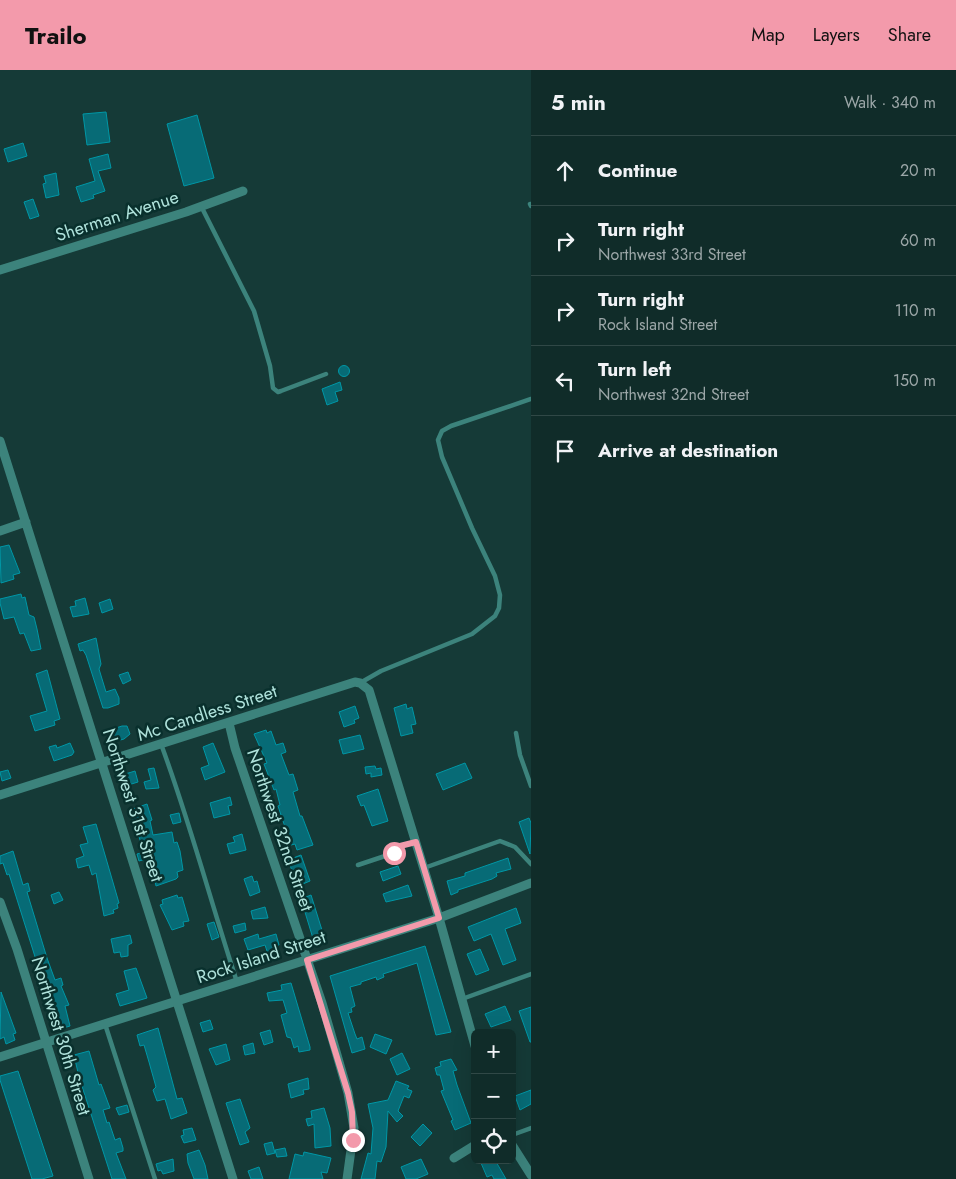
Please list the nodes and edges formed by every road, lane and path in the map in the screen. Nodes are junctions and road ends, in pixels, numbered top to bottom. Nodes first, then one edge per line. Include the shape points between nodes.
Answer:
1 (243, 191) dead end
2 (201, 206) junction
3 (0, 270) edge
4 (326, 374) dead end
5 (531, 399) edge
6 (0, 441) edge
7 (26, 522) junction
8 (0, 531) edge
9 (363, 685) junction
10 (229, 723) junction
11 (516, 733) dead end
12 (161, 744) junction
13 (102, 763) junction
14 (531, 786) edge
15 (0, 795) edge
16 (416, 842) junction
17 (531, 864) edge
18 (358, 865) dead end
19 (424, 868) junction
20 (531, 883) edge
21 (0, 902) edge
22 (439, 918) junction
23 (307, 960) junction
24 (531, 974) edge
25 (237, 982) junction
26 (462, 998) junction
27 (177, 1001) junction
28 (105, 1024) junction
29 (471, 1031) edge
30 (45, 1043) junction
31 (0, 1057) edge
32 (531, 1128) edge
33 (516, 1134) edge
34 (471, 1147) edge
35 (516, 1151) edge
36 (454, 1158) dead end
37 (531, 1175) edge
38 (89, 1179) edge
39 (155, 1179) edge
40 (233, 1179) edge
41 (347, 1179) edge

1 - 2 street, Sherman Avenue
2 - 3 street, Sherman Avenue
2 - 4 lane via 254,311 273,388 281,392
5 - 9 lane via 451,426 442,431 438,440 442,457 495,576 500,596 495,616 472,634 381,671
6 - 7 street, Northwest 31st Street
7 - 8 street
7 - 13 street, Northwest 31st Street
9 - 10 street, Mc Candless Street via 355,682
9 - 16 street via 369,690
10 - 12 street, Mc Candless Street
10 - 23 street, Northwest 32nd Street
11 - 14 lane
12 - 13 street, Mc Candless Street
12 - 25 lane via 180,795
13 - 15 street, Mc Candless Street
13 - 27 street, Northwest 31st Street
16 - 18 lane
16 - 19 street
17 - 19 lane via 515,847 500,841
19 - 22 street
20 - 22 street, Rock Island Street
21 - 30 street, Northwest 30th Street
22 - 23 street, Rock Island Street
22 - 26 street
23 - 25 street, Rock Island Street
23 - 41 street, Northwest 32nd Street via 352,1112 353,1134
24 - 26 lane
25 - 27 street, Rock Island Street
26 - 29 street
27 - 28 street, Rock Island Street
27 - 40 street, Northwest 31st Street
28 - 30 street, Rock Island Street
28 - 39 lane
30 - 31 street, Rock Island Street
30 - 38 street, Northwest 30th Street
32 - 33 lane
34 - 36 street
35 - 37 street

